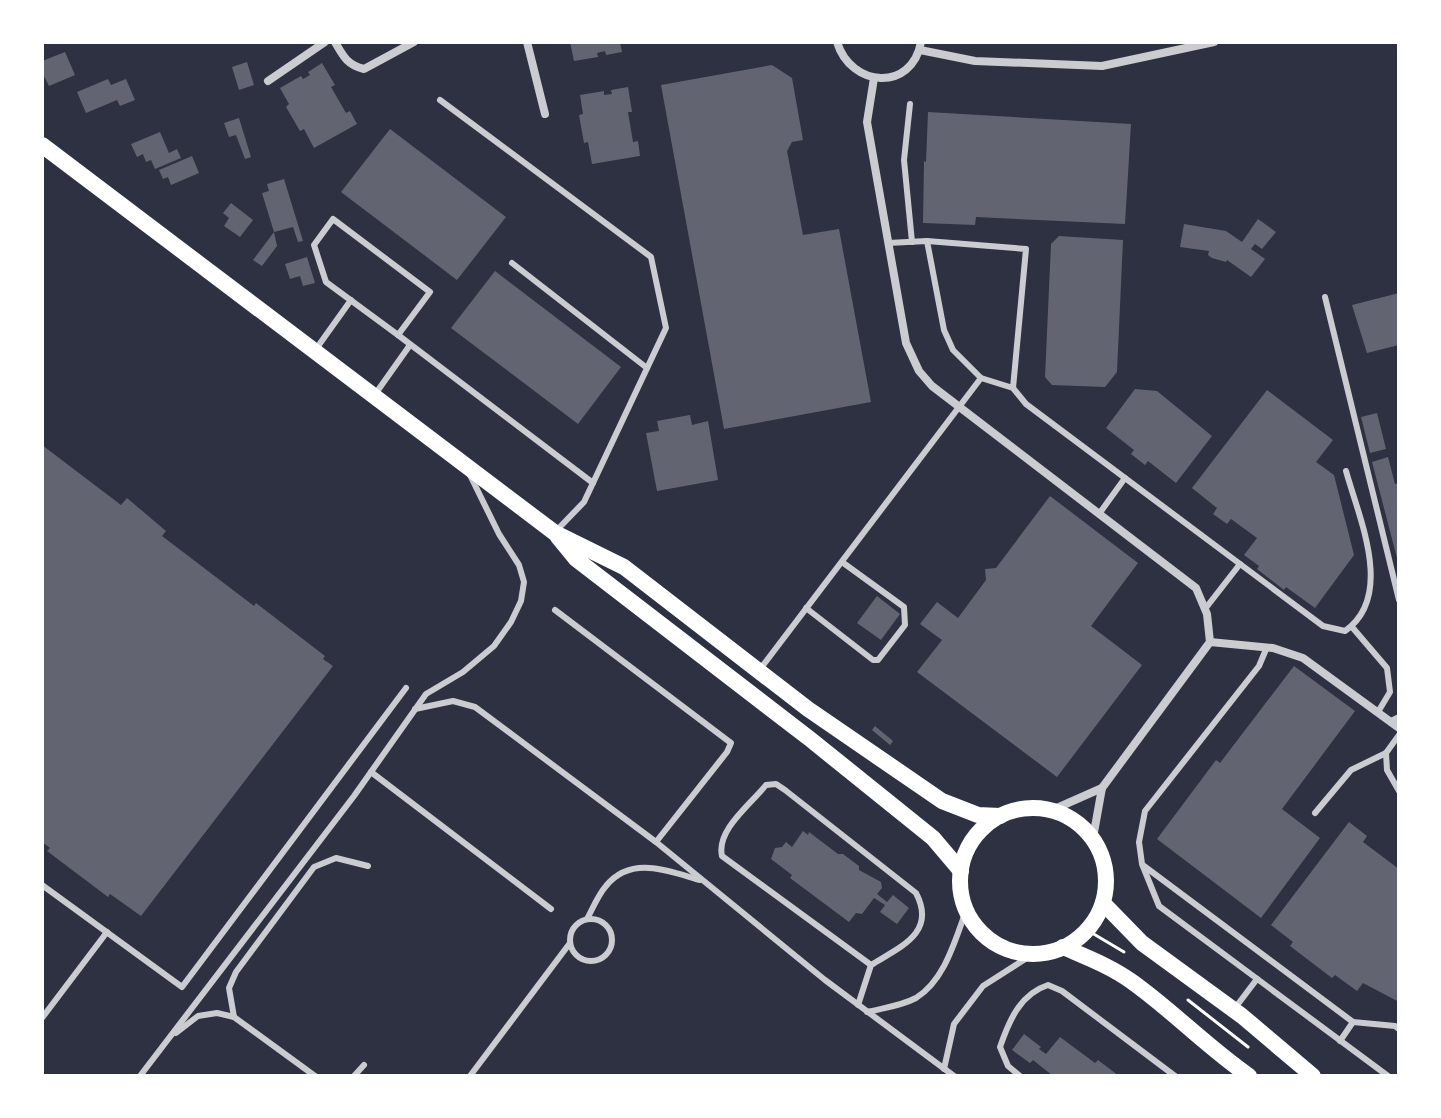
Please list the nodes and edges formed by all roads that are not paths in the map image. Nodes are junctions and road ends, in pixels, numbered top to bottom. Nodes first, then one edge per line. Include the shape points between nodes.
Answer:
1 (325, 42) edge
2 (335, 42) edge
3 (414, 42) edge
4 (527, 42) edge
5 (837, 42) edge
6 (1214, 42) edge
7 (920, 46) edge
8 (874, 78) junction
9 (268, 81) dead end
10 (440, 100) dead end
11 (910, 104) dead end
12 (545, 114) dead end
13 (42, 145) edge
14 (927, 241) junction
15 (912, 242) junction
16 (888, 243) junction
17 (512, 263) dead end
18 (1325, 297) dead end
19 (351, 300) junction
20 (398, 335) junction
21 (410, 345) junction
22 (314, 351) junction
23 (647, 368) junction
24 (981, 378) junction
25 (1013, 388) junction
26 (374, 396) junction
27 (959, 407) junction
28 (465, 464) junction
29 (1346, 471) dead end
30 (1125, 478) junction
31 (593, 483) junction
32 (1099, 514) junction
33 (555, 533) junction
34 (842, 562) junction
35 (1240, 564) junction
36 (1399, 600) edge
37 (806, 608) junction
38 (1205, 609) junction
39 (555, 610) dead end
40 (1352, 627) junction
41 (1210, 642) junction
42 (1267, 647) junction
43 (758, 671) junction
44 (406, 688) dead end
45 (415, 709) junction
46 (1378, 712) junction
47 (1396, 722) edge
48 (1399, 735) edge
49 (1386, 753) junction
50 (371, 772) junction
51 (1102, 788) junction
52 (1399, 791) edge
53 (1050, 811) junction
54 (1315, 813) dead end
55 (1000, 816) junction
56 (1093, 838) junction
57 (656, 842) junction
58 (1142, 864) junction
59 (368, 866) dead end
60 (961, 871) junction
61 (703, 881) junction
62 (42, 885) edge
63 (1103, 903) junction
64 (551, 909) dead end
65 (966, 911) junction
66 (587, 919) junction
67 (107, 932) junction
68 (570, 943) junction
69 (1063, 947) junction
70 (1033, 954) junction
71 (871, 965) junction
72 (1257, 979) junction
73 (858, 1005) junction
74 (1234, 1010) junction
75 (867, 1012) junction
76 (234, 1017) junction
77 (42, 1018) edge
78 (1353, 1022) junction
79 (1399, 1029) edge
80 (169, 1039) junction
81 (1340, 1041) junction
82 (1218, 1054) junction
83 (364, 1065) dead end
84 (1008, 1066) junction
85 (944, 1069) junction
86 (140, 1076) edge
87 (315, 1076) edge
88 (354, 1076) edge
89 (470, 1076) edge
90 (954, 1076) edge
91 (1001, 1076) edge
92 (1020, 1076) edge
93 (1175, 1076) edge
94 (1242, 1076) edge
95 (1249, 1076) edge
96 (1313, 1076) edge
97 (1388, 1076) edge

1 - 9 street
2 - 3 street via 344,58 364,69
4 - 12 street
5 - 8 street via 849,65
6 - 7 street via 1102,66 975,61
7 - 8 street via 902,72
8 - 16 street via 867,122
10 - 23 lane via 651,257 666,328
11 - 15 lane via 904,160
13 - 22 main road
14 - 15 lane
14 - 24 lane via 944,330 953,350
14 - 25 lane via 1026,249
15 - 16 lane
16 - 27 street via 906,343 919,371
17 - 23 lane
18 - 36 lane
19 - 20 lane
19 - 20 lane via 326,282 314,245 333,219 430,292
19 - 22 lane
20 - 21 lane
21 - 26 lane
21 - 31 lane
22 - 26 main road
23 - 31 lane
24 - 25 lane
24 - 27 lane
25 - 30 lane via 1026,404
26 - 28 main road
27 - 32 street
27 - 34 lane
28 - 33 main road
28 - 45 lane via 519,565 524,582 521,601 494,646 426,694
29 - 40 lane via 1370,578 1368,605
30 - 32 lane
30 - 35 lane
31 - 33 lane via 584,502
32 - 38 street via 1196,588
33 - 43 main road via 624,567
33 - 60 main road via 576,559 933,838
34 - 37 lane
34 - 37 lane via 904,607 905,625 878,660
35 - 38 lane
35 - 40 lane via 1323,626 1345,631
37 - 43 lane
38 - 41 street
39 - 57 lane via 731,743
40 - 46 lane via 1387,668 1390,692
41 - 42 street
41 - 51 street
42 - 46 street via 1303,658
42 - 58 lane via 1259,666 1145,811 1139,842
43 - 55 main road via 942,801 978,815
44 - 67 lane via 182,987
45 - 50 lane
45 - 57 lane via 453,701 475,707
46 - 47 street
48 - 49 lane
49 - 52 lane via 1387,770
49 - 54 lane via 1351,770
50 - 64 lane
50 - 80 lane
51 - 53 street
51 - 56 street
53 - 55 main road via 1019,809
53 - 56 main road via 1077,822
55 - 60 main road via 969,845
56 - 63 main road via 1103,859
57 - 61 lane
58 - 72 lane via 1159,906
58 - 78 lane
59 - 76 lane via 336,858 314,867 236,972 229,988
60 - 65 main road
61 - 66 lane via 654,866 622,872 606,885
61 - 73 lane
62 - 67 lane
63 - 69 main road via 1087,930
63 - 74 main road via 1142,943
65 - 70 main road via 993,942
65 - 75 lane via 948,958 930,985 902,1004
66 - 68 lane via 574,927
66 - 68 lane via 609,928 609,952 587,961
67 - 77 lane
68 - 89 lane
69 - 70 main road
69 - 82 main road via 1133,982
70 - 85 lane via 983,986 954,1024
71 - 71 lane via 911,940 924,920 916,893 776,784 766,785 726,832 719,846 722,856
71 - 73 lane
72 - 74 lane
72 - 81 lane
73 - 75 lane
74 - 96 main road
75 - 85 lane
76 - 80 lane via 198,1016
76 - 87 lane
78 - 79 lane
78 - 81 lane
80 - 86 lane
81 - 97 lane
82 - 94 lane
82 - 95 main road
83 - 88 lane
84 - 91 lane
84 - 92 lane
84 - 93 lane via 1000,1047 1009,1021 1025,999 1048,985
85 - 90 lane

